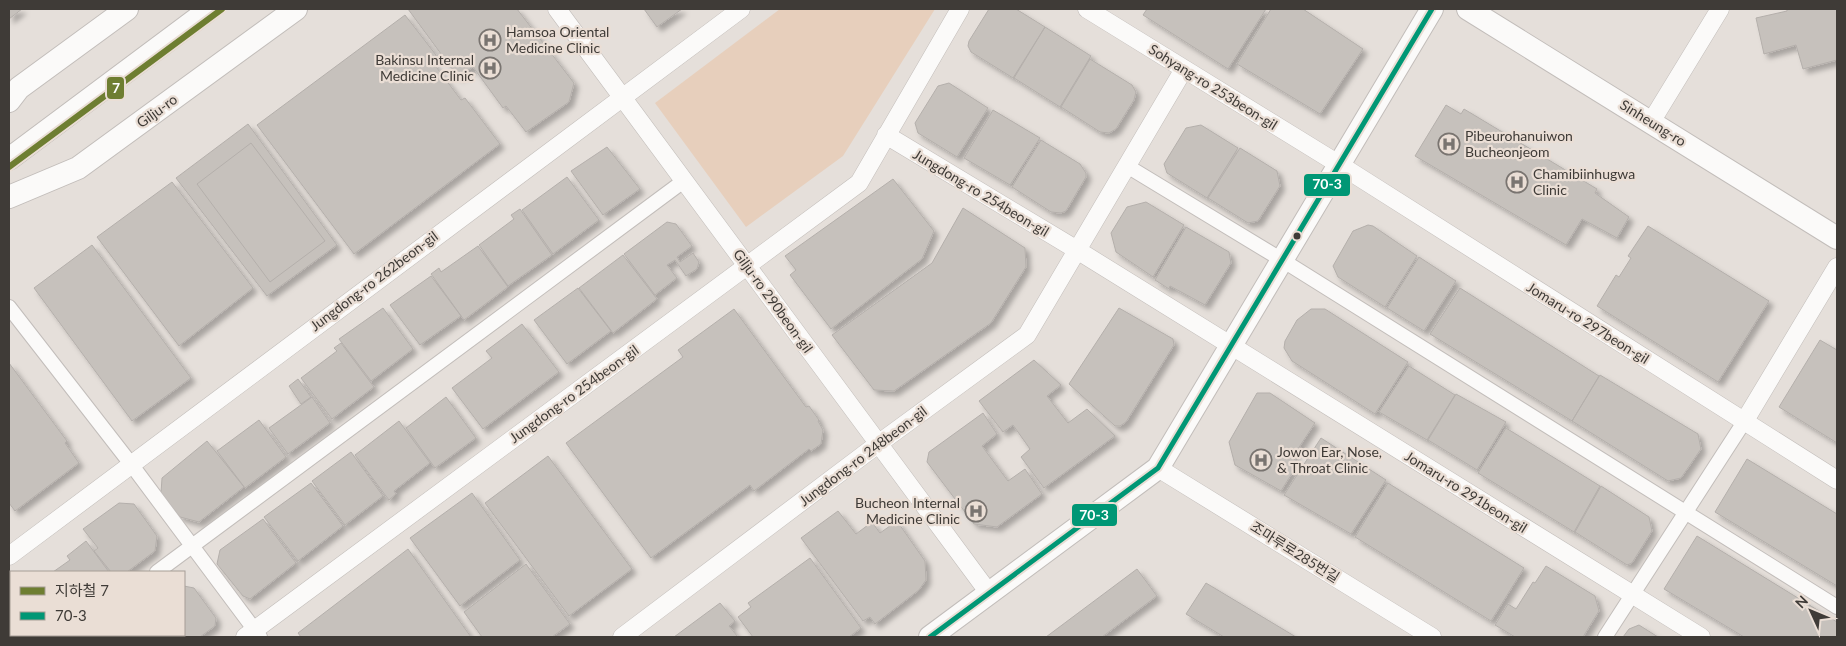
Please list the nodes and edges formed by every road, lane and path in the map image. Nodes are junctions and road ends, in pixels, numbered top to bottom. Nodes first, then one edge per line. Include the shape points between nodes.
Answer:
1 (127, 9) edge
2 (210, 9) edge
3 (296, 9) edge
4 (557, 9) edge
5 (742, 9) edge
6 (960, 9) edge
7 (1087, 9) edge
8 (1432, 9) edge
9 (1468, 9) edge
10 (1720, 9) edge
11 (1184, 69) junction
12 (622, 96) junction
13 (9, 101) edge
14 (1651, 122) junction
15 (886, 135) junction
16 (9, 159) edge
17 (1340, 165) junction
18 (1127, 166) junction
19 (685, 180) junction
20 (9, 197) edge
21 (1837, 238) edge
22 (1077, 250) junction
23 (1282, 260) junction
24 (748, 266) junction
25 (1837, 267) edge
26 (9, 307) edge
27 (1231, 346) junction
28 (1744, 422) junction
29 (878, 444) junction
30 (131, 464) junction
31 (1158, 468) junction
32 (1837, 480) edge
33 (1685, 513) junction
34 (192, 546) junction
35 (9, 556) edge
36 (158, 571) edge
37 (989, 594) junction
38 (1632, 595) junction
39 (1837, 607) edge
40 (253, 635) edge
41 (622, 637) edge
42 (930, 637) edge
43 (1432, 637) edge
44 (1605, 637) edge
45 (1701, 637) edge

1 - 13 street via 19,88
2 - 16 street
3 - 20 street, Gilju-ro via 78,168
4 - 12 street, Gilju-ro 290beon-gil
5 - 12 street, Jungdong-ro 262beon-gil
6 - 15 street, Jungdong-ro 254beon-gil
7 - 11 street, Sohyang-ro 253beon-gil
8 - 17 street
9 - 14 street, Sinheung-ro
10 - 14 street
11 - 17 street, Sohyang-ro 253beon-gil
11 - 18 street, Jungdong-ro 248beon-gil
12 - 19 street, Gilju-ro 290beon-gil
12 - 30 street, Jungdong-ro 262beon-gil
14 - 21 street, Sinheung-ro
15 - 22 street, Jungdong-ro 254beon-gil
15 - 24 street, Jungdong-ro 254beon-gil via 859,183
17 - 23 street
17 - 28 street, Jomaru-ro 297beon-gil
18 - 22 street, Jungdong-ro 248beon-gil
18 - 23 street
19 - 24 street, Gilju-ro 290beon-gil
19 - 34 street
22 - 27 street
22 - 29 street, Jungdong-ro 248beon-gil via 1027,335
23 - 27 street
23 - 33 street
24 - 29 street, Gilju-ro 290beon-gil
24 - 40 street, Jungdong-ro 254beon-gil
25 - 28 street
26 - 30 street
27 - 31 street
27 - 38 street, Jomaru-ro 291beon-gil
28 - 32 street, Jomaru-ro 297beon-gil
28 - 33 street
29 - 37 street, Gilju-ro 290beon-gil
29 - 41 street, Jungdong-ro 248beon-gil
30 - 34 street
30 - 35 street, Jungdong-ro 262beon-gil
31 - 37 street
31 - 43 street, 조마루로285번길
33 - 38 street
33 - 39 street
34 - 36 street
34 - 40 street
37 - 42 street
38 - 44 street
38 - 45 street, Jomaru-ro 291beon-gil

